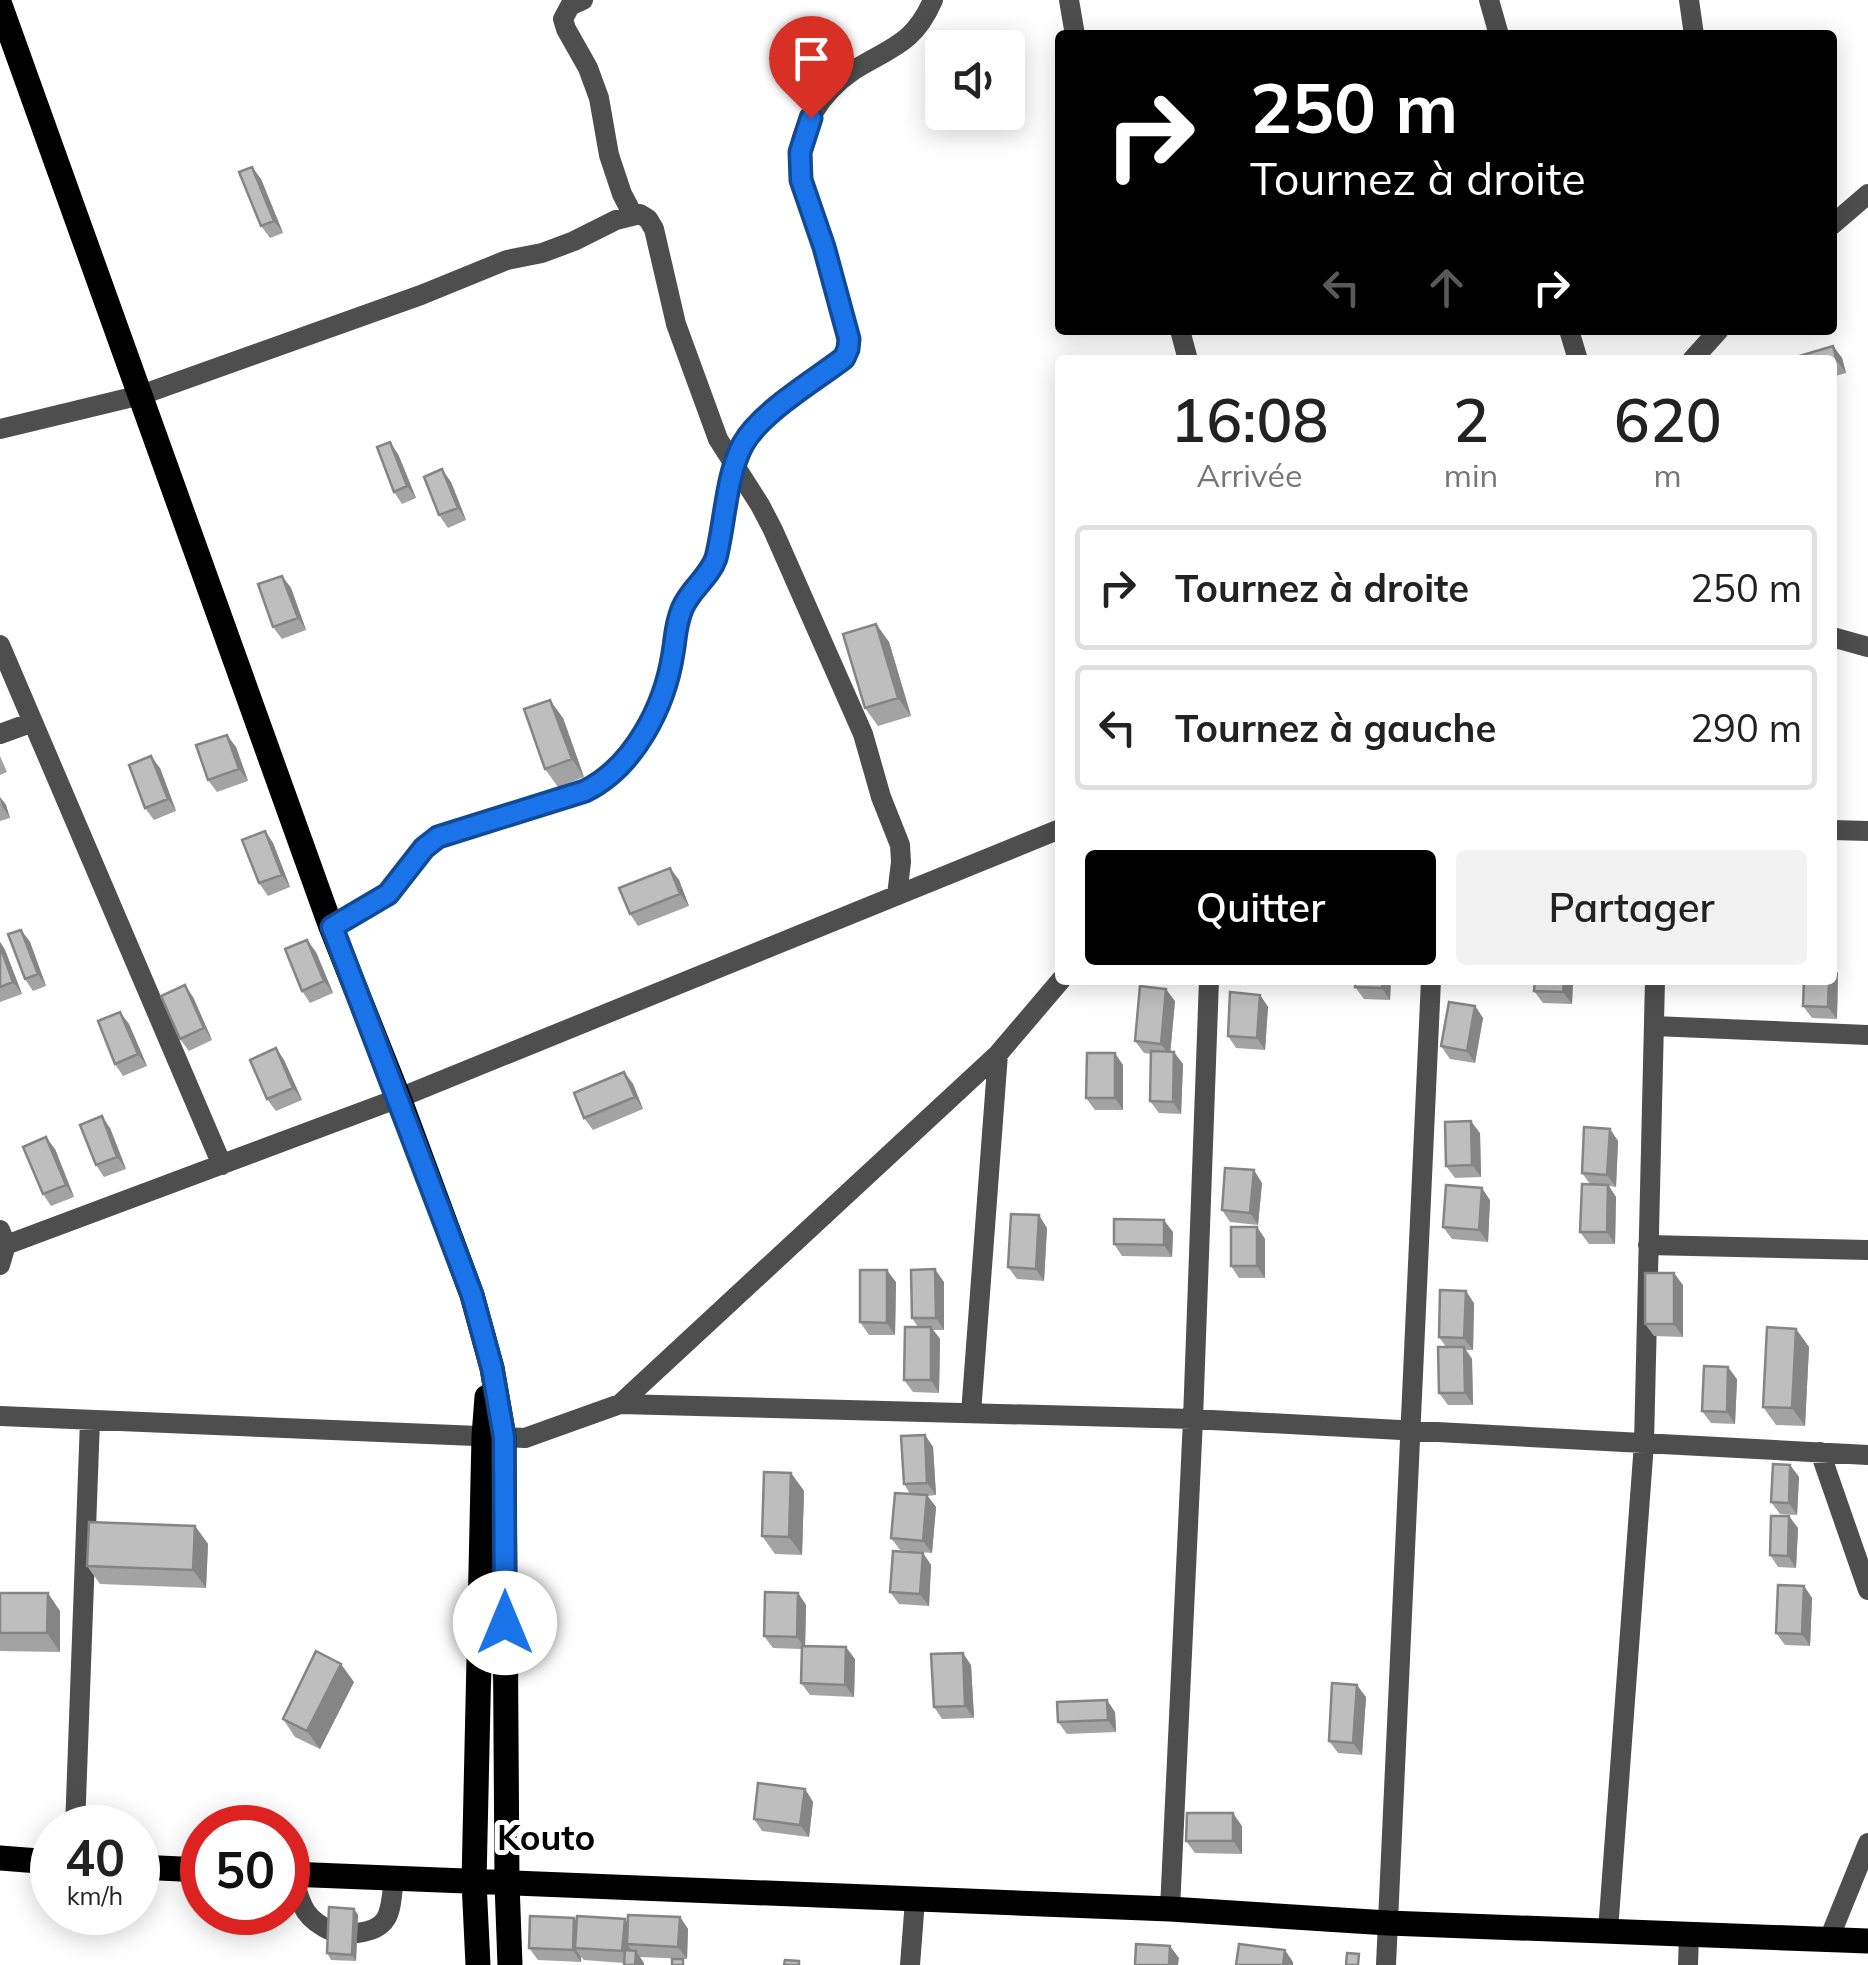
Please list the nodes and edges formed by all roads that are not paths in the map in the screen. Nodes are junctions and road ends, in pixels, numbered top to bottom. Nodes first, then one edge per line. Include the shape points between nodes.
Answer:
1 (584, 0) edge
2 (932, 0) edge
3 (1069, 0) edge
4 (1489, 0) edge
5 (1688, 0) edge
6 (0, 4) edge
7 (1073, 30) edge
8 (1498, 30) edge
9 (1693, 30) edge
10 (1868, 194) edge
11 (633, 214) junction
12 (1837, 221) edge
13 (1714, 335) edge
14 (1696, 355) edge
15 (141, 394) junction
16 (0, 429) edge
17 (734, 467) junction
18 (1837, 638) edge
19 (0, 645) edge
20 (1868, 647) edge
21 (33, 722) junction
22 (0, 734) edge
23 (1837, 830) edge
24 (1055, 831) edge
25 (1868, 832) edge
26 (897, 895) junction
27 (332, 927) junction
28 (1058, 985) edge
29 (1209, 985) edge
30 (1431, 985) edge
31 (1655, 985) edge
32 (1654, 1026) junction
33 (1868, 1035) edge
34 (998, 1054) junction
35 (399, 1098) junction
36 (222, 1165) junction
37 (1648, 1245) junction
38 (2, 1247) edge
39 (1868, 1250) edge
40 (620, 1404) junction
41 (971, 1413) junction
42 (0, 1416) edge
43 (1194, 1419) junction
44 (90, 1420) junction
45 (1410, 1429) junction
46 (494, 1437) junction
47 (1644, 1443) junction
48 (1820, 1452) junction
49 (1868, 1454) edge
50 (1868, 1590) edge
51 (76, 1805) edge
52 (1868, 1843) edge
53 (0, 1858) edge
54 (30, 1860) edge
55 (310, 1875) edge
56 (394, 1878) junction
57 (474, 1882) junction
58 (506, 1883) junction
59 (915, 1900) junction
60 (1170, 1909) junction
61 (310, 1919) edge
62 (1388, 1923) junction
63 (1608, 1931) junction
64 (333, 1932) edge
65 (357, 1933) edge
66 (1690, 1934) junction
67 (1829, 1939) junction
68 (1868, 1940) edge
69 (478, 1965) edge
70 (510, 1965) edge
71 (910, 1965) edge
72 (1386, 1965) edge
73 (1688, 1965) edge

1 - 11 street via 563,19 599,98 609,154
2 - 17 street via 910,37 829,90 811,118 800,152 801,180 848,349 770,413 743,444
3 - 7 street
4 - 8 street
5 - 9 street
6 - 15 main road
10 - 12 street
11 - 15 street via 542,253 506,260
11 - 17 street via 654,230 683,343
13 - 14 street
15 - 16 street
15 - 27 main road
17 - 26 street via 773,530 863,734 900,845
17 - 27 street via 712,571 684,604 662,697 625,758 604,782 585,791 431,841 388,894
18 - 20 street
19 - 21 street
21 - 22 street
21 - 36 street
23 - 25 street
24 - 26 street
26 - 35 street
27 - 35 main road
28 - 34 street
29 - 43 street
30 - 45 street
31 - 32 street
32 - 33 street
32 - 37 street
34 - 40 street
34 - 41 street
35 - 36 street
35 - 46 main road via 472,1295 492,1368
36 - 38 street
37 - 39 street
37 - 47 street
40 - 41 street
40 - 46 street via 525,1438
41 - 43 street
42 - 44 street
43 - 45 street
43 - 60 street
44 - 46 street
44 - 51 street
45 - 47 street
45 - 62 street
46 - 57 main road
46 - 58 main road
47 - 48 street
47 - 63 street
48 - 49 street
48 - 50 street
52 - 67 street
53 - 54 main road
55 - 56 main road
56 - 57 main road
56 - 65 street via 383,1926
57 - 58 main road
57 - 69 main road
58 - 59 main road
58 - 70 main road
59 - 60 main road
59 - 71 street
60 - 62 main road
61 - 64 street
62 - 63 main road
62 - 72 street
63 - 66 main road
66 - 67 main road
66 - 73 street
67 - 68 main road

